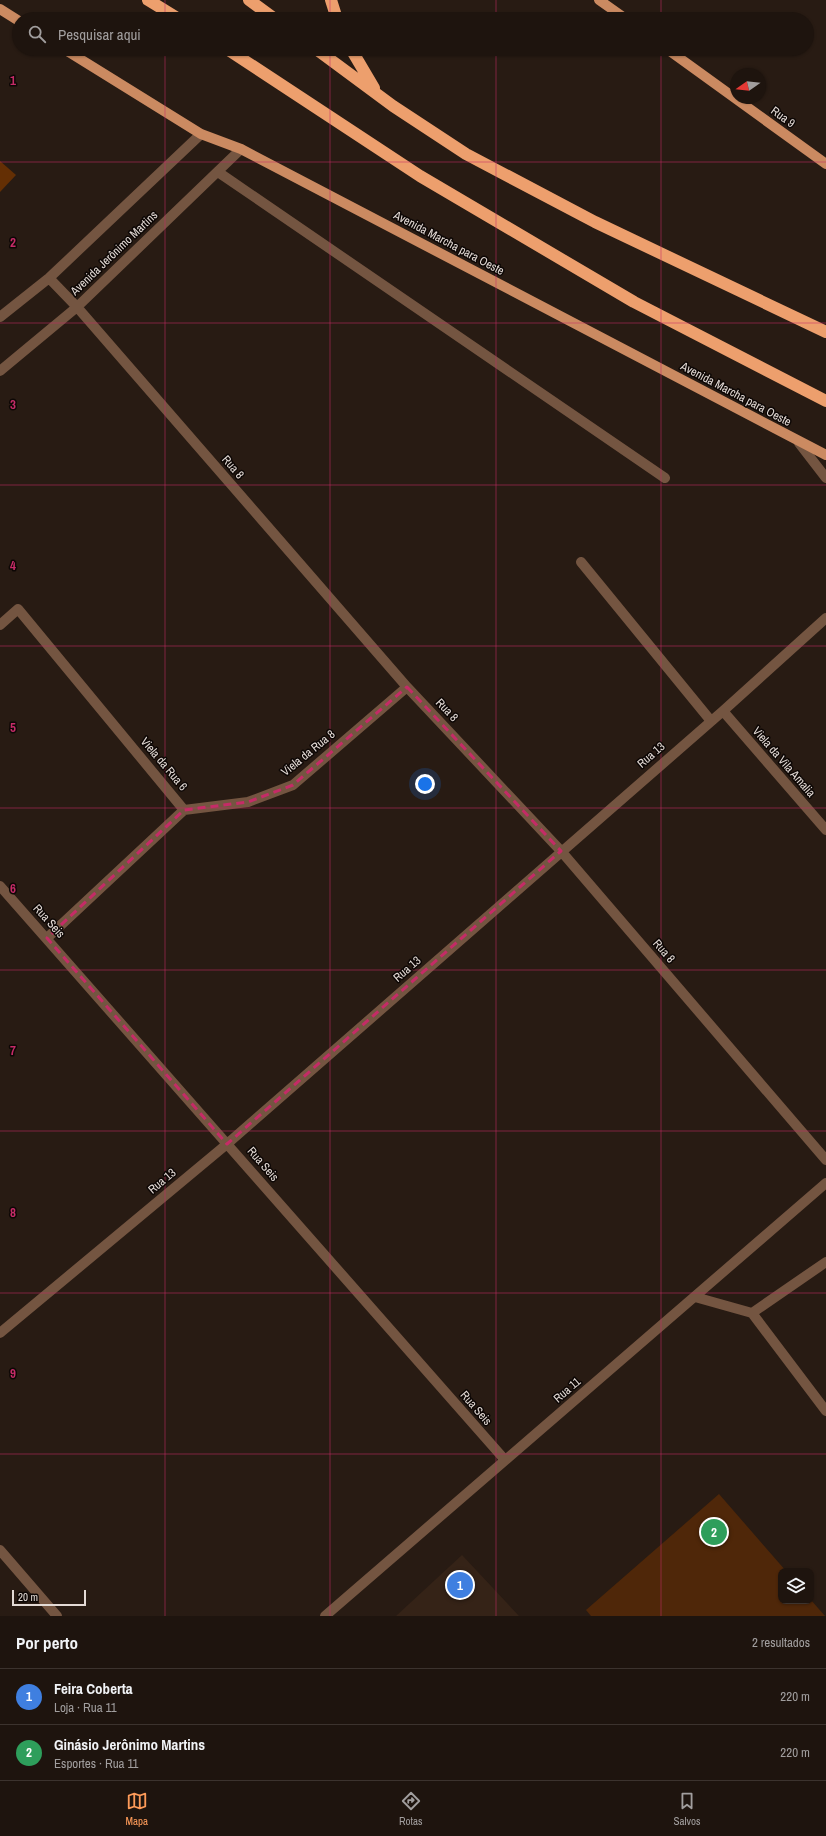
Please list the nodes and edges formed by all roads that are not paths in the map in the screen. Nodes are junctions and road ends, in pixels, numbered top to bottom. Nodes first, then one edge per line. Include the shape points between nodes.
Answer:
1 (148, 0) edge
2 (249, 0) edge
3 (331, 0) edge
4 (599, 0) edge
5 (0, 9) edge
6 (168, 12) edge
7 (265, 12) edge
8 (335, 12) edge
9 (616, 12) edge
10 (12, 17) edge
11 (75, 56) edge
12 (238, 56) edge
13 (326, 56) edge
14 (355, 56) edge
15 (677, 56) edge
16 (378, 94) junction
17 (201, 134) junction
18 (241, 148) junction
19 (826, 164) edge
20 (218, 172) junction
21 (48, 278) junction
22 (77, 307) junction
23 (0, 318) edge
24 (826, 332) edge
25 (0, 371) edge
26 (826, 401) edge
27 (799, 443) junction
28 (826, 455) edge
29 (665, 478) dead end
30 (826, 478) edge
31 (580, 562) dead end
32 (826, 618) edge
33 (0, 625) edge
34 (407, 687) junction
35 (723, 711) junction
36 (711, 721) junction
37 (184, 810) junction
38 (826, 830) edge
39 (561, 851) junction
40 (0, 886) edge
41 (47, 938) junction
42 (227, 1144) junction
43 (826, 1160) edge
44 (826, 1184) edge
45 (826, 1262) edge
46 (695, 1297) junction
47 (752, 1313) junction
48 (0, 1333) edge
49 (826, 1411) edge
50 (505, 1460) junction
51 (0, 1550) edge
52 (57, 1616) edge
53 (325, 1616) edge

1 - 6 highway
2 - 7 highway
3 - 8 highway
4 - 9 main road
5 - 10 main road
11 - 17 main road, Avenida Marcha para Oeste
12 - 26 highway via 420,176 634,302
13 - 16 highway
14 - 16 highway
15 - 19 main road, Rua 9
16 - 24 highway via 466,154 595,222
17 - 18 main road, Avenida Marcha para Oeste
17 - 21 street
18 - 20 street, Avenida Jerônimo Martins
18 - 27 main road, Avenida Marcha para Oeste
20 - 22 street, Avenida Jerônimo Martins
20 - 29 street
21 - 22 street, Rua 8
21 - 23 street
22 - 25 street, Avenida Jerônimo Martins
22 - 34 street, Rua 8
27 - 28 main road, Avenida Marcha para Oeste
27 - 30 street
31 - 36 street
32 - 35 street, Rua 13
33 - 37 street, Viela da Rua 6 via 18,609
34 - 37 street, Viela da Rua 8 via 293,785 248,802
34 - 39 street, Rua 8
35 - 36 street, Rua 13
35 - 38 street, Viela da Vila Amalia
36 - 39 street, Rua 13
37 - 41 street, Viela da Rua 6
39 - 42 street, Rua 13
39 - 43 street, Rua 8
40 - 41 street, Rua Seis
41 - 42 street, Rua Seis
42 - 48 street, Rua 13
42 - 50 street, Rua Seis
44 - 46 street, Rua 11
45 - 47 street
46 - 47 street
46 - 50 street, Rua 11
47 - 49 street
50 - 53 street, Rua 11
51 - 52 street

